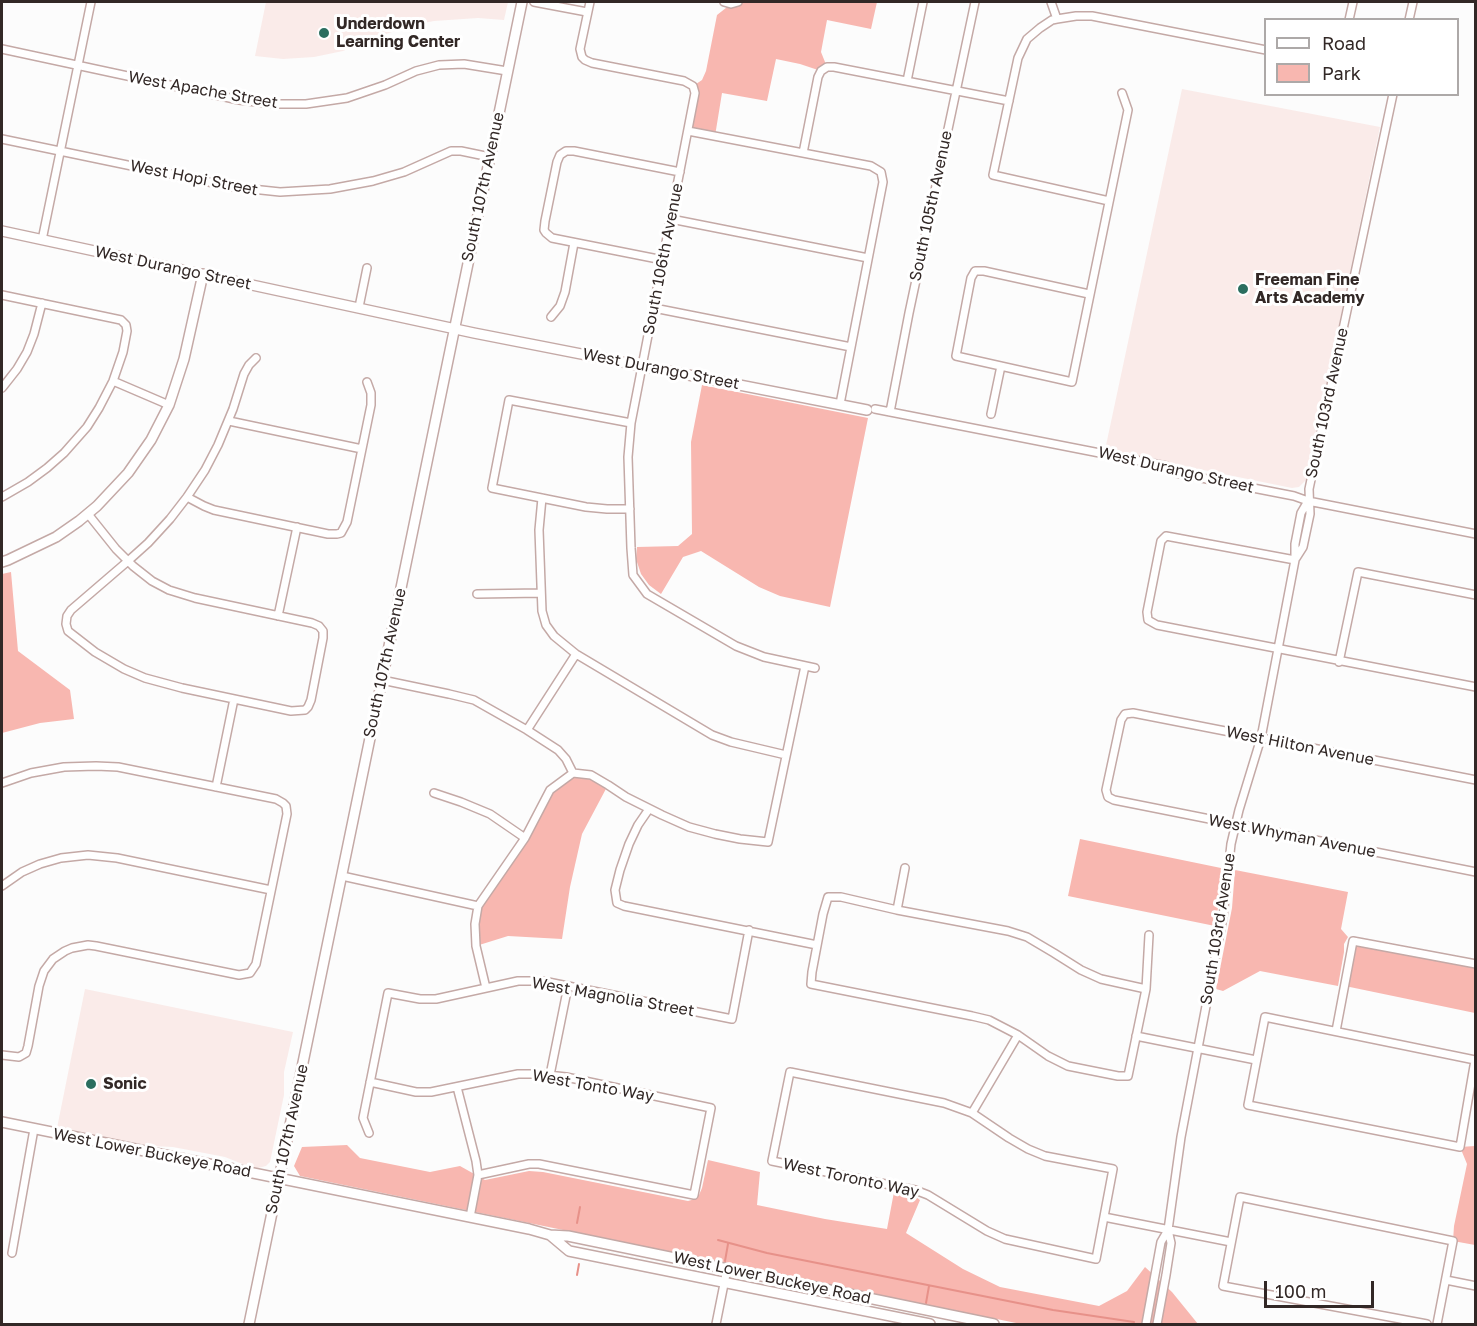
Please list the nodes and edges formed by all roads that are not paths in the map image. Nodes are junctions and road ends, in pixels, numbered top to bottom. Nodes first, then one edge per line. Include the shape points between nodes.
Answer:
1 (91, 2) edge
2 (522, 2) edge
3 (534, 2) edge
4 (590, 2) edge
5 (923, 2) edge
6 (975, 2) edge
7 (1051, 2) edge
8 (1353, 2) edge
9 (1413, 2) edge
10 (587, 12) junction
11 (1349, 18) edge
12 (1409, 18) edge
13 (1057, 19) junction
14 (2, 49) edge
15 (1264, 50) edge
16 (78, 66) junction
17 (507, 71) junction
18 (907, 81) junction
19 (956, 91) junction
20 (1122, 93) dead end
21 (1393, 96) edge
22 (1009, 101) junction
23 (688, 131) junction
24 (2, 139) edge
25 (61, 151) junction
26 (803, 153) junction
27 (490, 157) junction
28 (680, 172) junction
29 (1109, 201) junction
30 (671, 219) junction
31 (2, 231) edge
32 (42, 240) junction
33 (574, 243) junction
34 (868, 258) junction
35 (663, 260) junction
36 (367, 268) dead end
37 (203, 274) junction
38 (1089, 294) junction
39 (2, 295) edge
40 (42, 303) junction
41 (358, 307) junction
42 (654, 308) junction
43 (551, 317) dead end
44 (454, 328) junction
45 (851, 347) junction
46 (256, 358) dead end
47 (642, 365) junction
48 (1001, 366) junction
49 (113, 381) junction
50 (367, 382) dead end
51 (2, 388) edge
52 (840, 404) junction
53 (169, 405) junction
54 (871, 409) joint
55 (890, 412) junction
56 (992, 414) dead end
57 (229, 421) junction
58 (631, 423) junction
59 (362, 449) junction
60 (2, 497) edge
61 (187, 497) junction
62 (542, 498) junction
63 (1308, 501) junction
64 (630, 509) junction
65 (88, 514) junction
66 (297, 527) junction
67 (1476, 534) edge
68 (128, 561) junction
69 (1295, 561) junction
70 (2, 562) edge
71 (541, 593) junction
72 (477, 594) dead end
73 (1476, 595) edge
74 (278, 616) junction
75 (1278, 649) junction
76 (576, 654) junction
77 (1339, 662) junction
78 (805, 666) junction
79 (815, 668) dead end
80 (382, 680) junction
81 (1476, 687) edge
82 (234, 699) junction
83 (527, 730) junction
84 (1261, 738) junction
85 (786, 755) junction
86 (573, 773) junction
87 (1476, 780) edge
88 (2, 783) edge
89 (216, 787) junction
90 (434, 793) dead end
91 (1108, 797) joint
92 (649, 809) junction
93 (1235, 825) junction
94 (525, 838) junction
95 (905, 868) dead end
96 (1476, 872) edge
97 (342, 876) junction
98 (2, 886) edge
99 (271, 890) junction
100 (478, 906) junction
101 (897, 910) junction
102 (749, 930) junction
103 (1149, 935) dead end
104 (817, 945) junction
105 (1476, 964) edge
106 (568, 986) junction
107 (486, 988) junction
108 (1146, 989) junction
109 (1336, 1031) junction
110 (1018, 1035) junction
111 (1136, 1036) junction
112 (1198, 1048) junction
113 (2, 1055) edge
114 (1256, 1060) junction
115 (1475, 1060) edge
116 (550, 1075) junction
117 (370, 1082) junction
118 (457, 1087) junction
119 (1472, 1103) edge
120 (972, 1113) junction
121 (2, 1122) edge
122 (369, 1133) dead end
123 (33, 1134) junction
124 (478, 1175) junction
125 (279, 1178) junction
126 (470, 1217) junction
127 (1104, 1217) junction
128 (1168, 1230) junction
129 (550, 1235) junction
130 (1231, 1242) junction
131 (12, 1253) dead end
132 (727, 1269) junction
133 (1446, 1280) junction
134 (724, 1282) junction
135 (1476, 1286) edge
136 (249, 1324) edge
137 (716, 1324) edge
138 (930, 1324) edge
139 (994, 1324) edge
140 (1146, 1324) edge
141 (1157, 1324) edge
142 (1427, 1324) edge
143 (1437, 1324) edge

1 - 16 street
2 - 17 main road, South 107th Avenue
3 - 10 street
4 - 10 street
5 - 18 street
6 - 19 street, South 105th Avenue
7 - 13 street
8 - 11 street
9 - 12 street
10 - 23 street, South 106th Avenue via 582,57 592,63 688,82 695,96
13 - 15 street via 1092,16
13 - 22 street via 1027,39 1018,58
14 - 16 street, West Apache Street
16 - 17 street, West Apache Street via 239,100 286,105 347,98 439,65 464,64
16 - 25 street
17 - 27 main road, South 107th Avenue
18 - 19 street
18 - 26 street via 834,67 824,69 818,77
19 - 22 street
19 - 55 street, South 105th Avenue
20 - 29 street via 1128,110
21 - 63 street, South 103rd Avenue
22 - 29 street via 993,175
23 - 26 street
23 - 28 street, South 106th Avenue
24 - 25 street, West Hopi Street
25 - 27 street, West Hopi Street via 233,187 287,192 373,181 456,150
25 - 32 street
26 - 34 street via 871,166 881,172 883,182
27 - 44 main road, South 107th Avenue
28 - 30 street, South 106th Avenue
28 - 33 street via 563,152 557,162 544,230 552,238
29 - 38 street
30 - 34 street
30 - 35 street, South 106th Avenue
31 - 32 main road, West Durango Street
32 - 37 main road, West Durango Street
33 - 35 street
33 - 43 street via 565,292
34 - 45 street
35 - 42 street, South 106th Avenue
36 - 41 street
37 - 41 main road, West Durango Street
37 - 53 main road
38 - 48 street via 1072,382
38 - 48 street via 975,271 956,356
39 - 40 street
40 - 49 street via 118,319 126,325 128,331
40 - 51 street via 27,352
41 - 44 main road, West Durango Street
42 - 45 street
42 - 47 street, South 106th Avenue
44 - 47 main road, West Durango Street
44 - 80 main road, South 107th Avenue
45 - 52 street
46 - 57 street via 244,374
47 - 52 main road, West Durango Street
47 - 58 street, South 106th Avenue
48 - 56 street
49 - 53 street
49 - 60 street via 93,418 72,445 37,476
50 - 59 street via 371,405
52 - 54 main road, West Durango Street
53 - 65 main road via 151,441 128,473
54 - 55 street, West Durango Street
55 - 63 street, West Durango Street via 1166,466 1176,472
57 - 59 street
57 - 61 street via 212,458
58 - 62 street via 509,400 492,488
58 - 64 street, South 106th Avenue
59 - 66 street via 347,522 341,533
61 - 66 street via 214,510
61 - 68 street
62 - 64 street via 597,508
62 - 71 street
63 - 67 street, West Durango Street
63 - 69 street, South 103rd Avenue via 1301,513
64 - 78 street, South 106th Avenue via 633,575 647,594 736,646
65 - 68 street
65 - 70 main road via 56,537
66 - 74 street
68 - 74 street via 152,581 177,594
68 - 82 street via 71,610 66,628 95,652 145,678
69 - 75 street, South 103rd Avenue
69 - 75 street via 1166,536 1161,541 1147,612 1148,620 1157,625
71 - 72 street
71 - 76 street via 549,631
73 - 77 street via 1358,572
74 - 82 street via 322,628 311,700 305,710 291,711
75 - 77 street
75 - 84 street, South 103rd Avenue
76 - 83 street
76 - 85 street via 712,735
77 - 81 street
78 - 79 street
78 - 85 street
80 - 83 street via 474,700
80 - 97 main road, South 107th Avenue
82 - 89 street
83 - 86 street via 558,750
84 - 87 street, West Hilton Avenue
84 - 91 street, West Hilton Avenue via 1125,714 1106,790
84 - 93 street, South 103rd Avenue
85 - 92 street via 768,842 689,827
86 - 92 street via 591,775
86 - 94 street via 550,790
88 - 89 street via 54,768 96,766
89 - 99 street via 276,799 286,806
90 - 94 street via 490,814
91 - 93 street, West Whyman Avenue
92 - 102 street via 623,861 615,890 617,903
93 - 96 street, West Whyman Avenue
93 - 112 street, South 103rd Avenue via 1223,917
94 - 100 street
95 - 101 street
97 - 100 street
97 - 125 main road, South 107th Avenue
98 - 99 street via 40,864 88,855
99 - 113 street via 256,964 250,973 239,975 96,946 72,948 53,959 44,971 23,1055
100 - 107 street via 476,946
101 - 104 street via 828,897
101 - 108 street via 1027,937 1091,975
102 - 104 street
102 - 106 street, West Magnolia Street via 732,1019
103 - 108 street
104 - 110 street via 811,984 972,1016
105 - 109 street via 1353,941
106 - 107 street, West Magnolia Street via 518,981
106 - 116 street
107 - 117 street, West Magnolia Street via 436,999 388,993
108 - 111 street
109 - 114 street via 1265,1017
109 - 115 street
110 - 111 street via 1068,1066 1118,1076 1128,1076
110 - 120 street
111 - 112 street
112 - 114 street
112 - 128 street, South 103rd Avenue
114 - 119 street via 1248,1105 1460,1147
115 - 119 street
116 - 118 street, West Tonto Way via 518,1074
116 - 124 street, West Tonto Way via 711,1108 694,1195 540,1164
117 - 118 street, West Tonto Way via 416,1092
117 - 122 street via 363,1118
118 - 124 street
120 - 127 street via 1045,1156 1113,1169
120 - 127 street, West Toronto Way via 944,1103 790,1072 772,1161 915,1190 1005,1239 1096,1259
121 - 123 main road, West Lower Buckeye Road
123 - 125 main road, West Lower Buckeye Road
123 - 131 street
124 - 126 street
125 - 126 main road, West Lower Buckeye Road
125 - 136 main road, South 107th Avenue
126 - 129 main road, West Lower Buckeye Road
127 - 128 street
128 - 130 street
128 - 140 street, South 103rd Avenue via 1161,1242
128 - 141 street, South 103rd Avenue via 1171,1243
129 - 132 main road, West Lower Buckeye Road
129 - 134 main road, West Lower Buckeye Road via 569,1251
130 - 133 street via 1240,1197 1453,1241
130 - 142 street via 1223,1286
132 - 134 street
132 - 139 main road, West Lower Buckeye Road
133 - 135 street
133 - 143 street
134 - 137 street
134 - 138 main road, West Lower Buckeye Road

